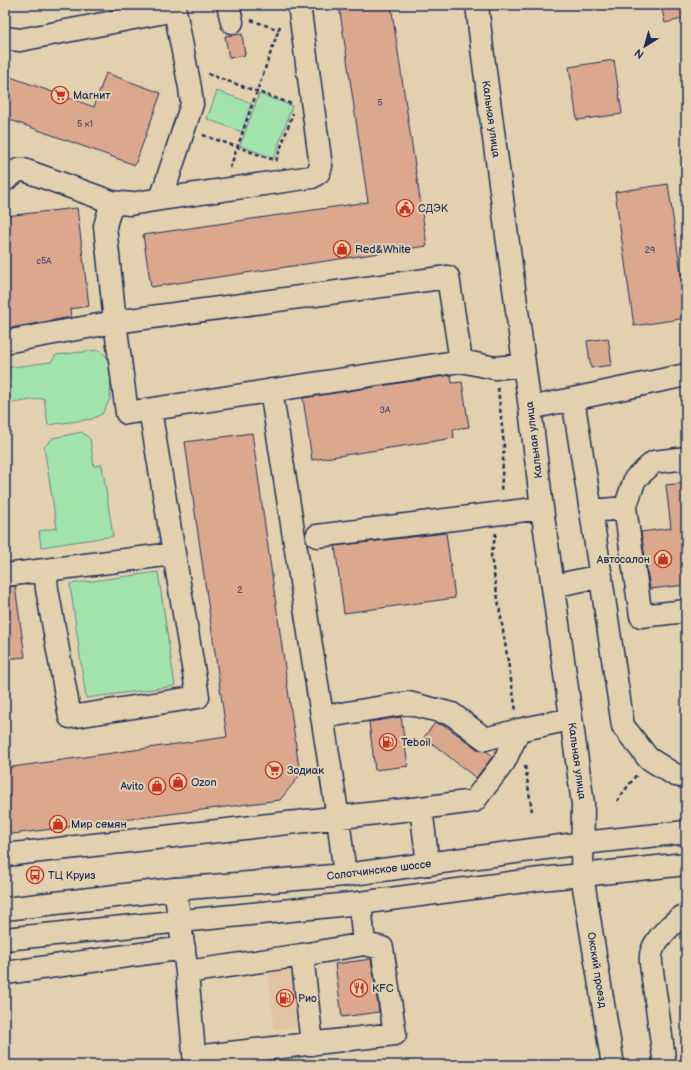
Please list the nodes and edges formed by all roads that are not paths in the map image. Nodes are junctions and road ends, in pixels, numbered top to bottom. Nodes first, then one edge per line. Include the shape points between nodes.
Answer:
1 (477, 5) edge
2 (299, 6) edge
3 (175, 7) edge
4 (5, 38) edge
5 (5, 180) edge
6 (161, 198) junction
7 (112, 202) junction
8 (115, 322) junction
9 (5, 342) edge
10 (461, 361) junction
11 (524, 365) junction
12 (686, 375) edge
13 (271, 390) junction
14 (573, 399) junction
15 (530, 408) junction
16 (150, 410) junction
17 (686, 458) edge
18 (542, 508) junction
19 (625, 508) junction
20 (591, 511) junction
21 (317, 536) dead end
22 (173, 554) junction
23 (45, 570) junction
24 (5, 575) edge
25 (601, 576) junction
26 (553, 586) junction
27 (686, 611) edge
28 (322, 717) junction
29 (571, 719) junction
30 (519, 730) junction
31 (686, 777) edge
32 (421, 808) junction
33 (338, 818) junction
34 (686, 832) edge
35 (583, 843) junction
36 (5, 855) edge
37 (428, 864) junction
38 (686, 864) edge
39 (345, 875) junction
40 (582, 876) junction
41 (175, 889) junction
42 (360, 903) junction
43 (5, 909) edge
44 (686, 915) edge
45 (180, 922) junction
46 (5, 939) edge
47 (364, 944) junction
48 (184, 948) junction
49 (302, 955) junction
50 (187, 972) junction
51 (5, 973) edge
52 (312, 1044) junction
53 (195, 1061) edge
54 (613, 1065) edge
55 (665, 1065) edge

1 - 11 main road, Кальная улица
2 - 6 main road via 304,103 321,166 318,172 312,177
3 - 4 main road via 20,40
3 - 6 main road via 192,104
5 - 7 main road via 18,170 24,170
6 - 7 main road via 130,204
7 - 8 main road via 105,226
8 - 9 main road
8 - 10 main road via 448,277
8 - 16 main road via 127,414
10 - 11 main road via 496,368
10 - 13 main road
11 - 15 main road, Кальная улица
12 - 14 main road
13 - 16 main road
13 - 28 main road
14 - 15 main road
14 - 20 main road
15 - 18 main road, Кальная улица
16 - 22 main road
17 - 19 main road via 654,462 635,479
18 - 21 main road
18 - 26 main road, Кальная улица
19 - 20 main road
19 - 27 main road via 641,616
20 - 25 main road
22 - 23 main road
22 - 23 main road via 198,697 70,716
23 - 24 main road
25 - 26 main road
25 - 31 main road via 623,726 648,758 675,775
26 - 29 main road, Кальная улица
28 - 30 main road via 408,703 452,714 485,739
28 - 33 main road
29 - 30 main road
29 - 35 main road, Кальная улица via 583,804
30 - 32 main road via 504,762 474,801
32 - 33 main road
32 - 37 main road
33 - 36 main road
33 - 39 main road
34 - 35 main road, Солотчинское шоссе
35 - 37 main road, Солотчинское шоссе
35 - 40 main road, Кальная улица
37 - 39 main road, Солотчинское шоссе
38 - 40 main road
39 - 41 main road, Солотчинское шоссе
40 - 42 main road via 540,879
40 - 54 main road, Окский проезд
41 - 43 main road, Солотчинское шоссе
41 - 45 main road
42 - 45 main road
42 - 47 main road
44 - 55 main road via 675,921 651,952
45 - 46 main road
45 - 48 main road
47 - 49 main road
47 - 52 main road via 382,948 395,1034
48 - 50 main road
48 - 51 main road
49 - 50 main road
49 - 52 main road
50 - 53 main road
52 - 53 main road

